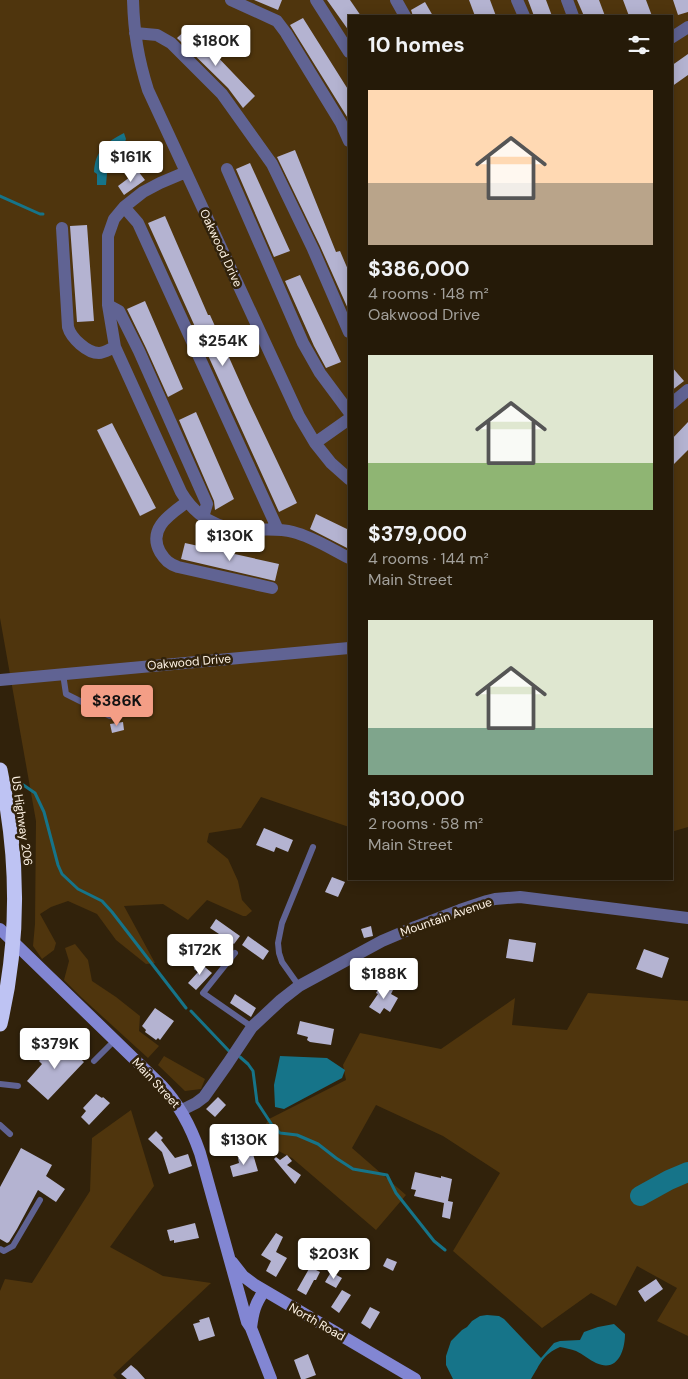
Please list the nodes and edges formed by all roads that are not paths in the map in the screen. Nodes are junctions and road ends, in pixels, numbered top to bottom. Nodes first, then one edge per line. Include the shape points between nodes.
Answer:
1 (133, 0) edge
2 (231, 0) edge
3 (316, 0) edge
4 (396, 0) edge
5 (517, 0) edge
6 (567, 0) edge
7 (404, 15) edge
8 (524, 15) edge
9 (573, 15) edge
10 (688, 27) edge
11 (135, 33) junction
12 (673, 37) edge
13 (348, 50) edge
14 (348, 139) edge
15 (226, 168) dead end
16 (186, 172) junction
17 (124, 207) junction
18 (62, 228) dead end
19 (108, 306) junction
20 (348, 330) edge
21 (114, 347) junction
22 (688, 390) edge
23 (673, 402) edge
24 (348, 411) edge
25 (348, 420) edge
26 (315, 444) junction
27 (348, 478) edge
28 (187, 502) junction
29 (203, 517) junction
30 (278, 530) junction
31 (348, 557) edge
32 (272, 588) dead end
33 (348, 648) edge
34 (63, 674) junction
35 (0, 680) edge
36 (110, 716) dead end
37 (0, 770) edge
38 (313, 848) dead end
39 (688, 918) edge
40 (0, 929) edge
41 (13, 942) junction
42 (235, 953) dead end
43 (299, 986) junction
44 (0, 1024) edge
45 (252, 1027) junction
46 (115, 1040) junction
47 (94, 1061) dead end
48 (0, 1084) edge
49 (18, 1086) dead end
50 (182, 1110) junction
51 (0, 1125) edge
52 (10, 1134) dead end
53 (40, 1200) dead end
54 (0, 1249) edge
55 (228, 1256) junction
56 (264, 1291) junction
57 (251, 1328) junction
58 (271, 1379) edge
59 (415, 1379) edge

1 - 11 street, Oakwood Drive
2 - 14 street via 277,21
3 - 13 street
4 - 7 street
5 - 8 street
6 - 9 street
10 - 12 street
11 - 16 street, Oakwood Drive via 139,62 148,90
11 - 20 street via 156,35 171,43 222,94 272,164
15 - 24 street via 303,343
16 - 17 street via 143,192
16 - 26 street, Oakwood Drive via 278,373
17 - 19 street via 114,219 108,236
17 - 30 street via 138,223
18 - 21 street via 70,333 94,352 102,353
19 - 21 street
19 - 29 street via 119,311 139,351 207,504
21 - 28 street
22 - 23 street
25 - 26 street
26 - 27 street, Oakwood Drive
28 - 29 street
28 - 32 street via 161,524 158,532 159,548 166,560 178,567
29 - 30 street via 231,528
30 - 31 street via 302,534
33 - 34 street, Oakwood Drive
34 - 35 street, Oakwood Drive
34 - 36 lane via 66,694
37 - 41 highway, US Highway 206 via 14,858
38 - 43 lane via 282,923 278,943 282,962
39 - 43 street, Mountain Avenue via 520,897 495,899 390,937
40 - 41 main road, Main Street
41 - 44 highway, US Highway 206
41 - 46 main road, Main Street
42 - 45 lane via 203,993
43 - 45 street, Mountain Avenue
45 - 50 street, Mountain Avenue via 210,1090
46 - 47 lane
46 - 50 main road, Main Street
48 - 49 lane
50 - 55 main road, Main Street via 200,1153
51 - 52 lane
53 - 54 lane via 13,1246 4,1251
55 - 56 main road, North Road via 243,1276
55 - 57 main road, Main Street
56 - 57 main road via 255,1306
56 - 59 main road, North Road
57 - 58 main road, Main Street

